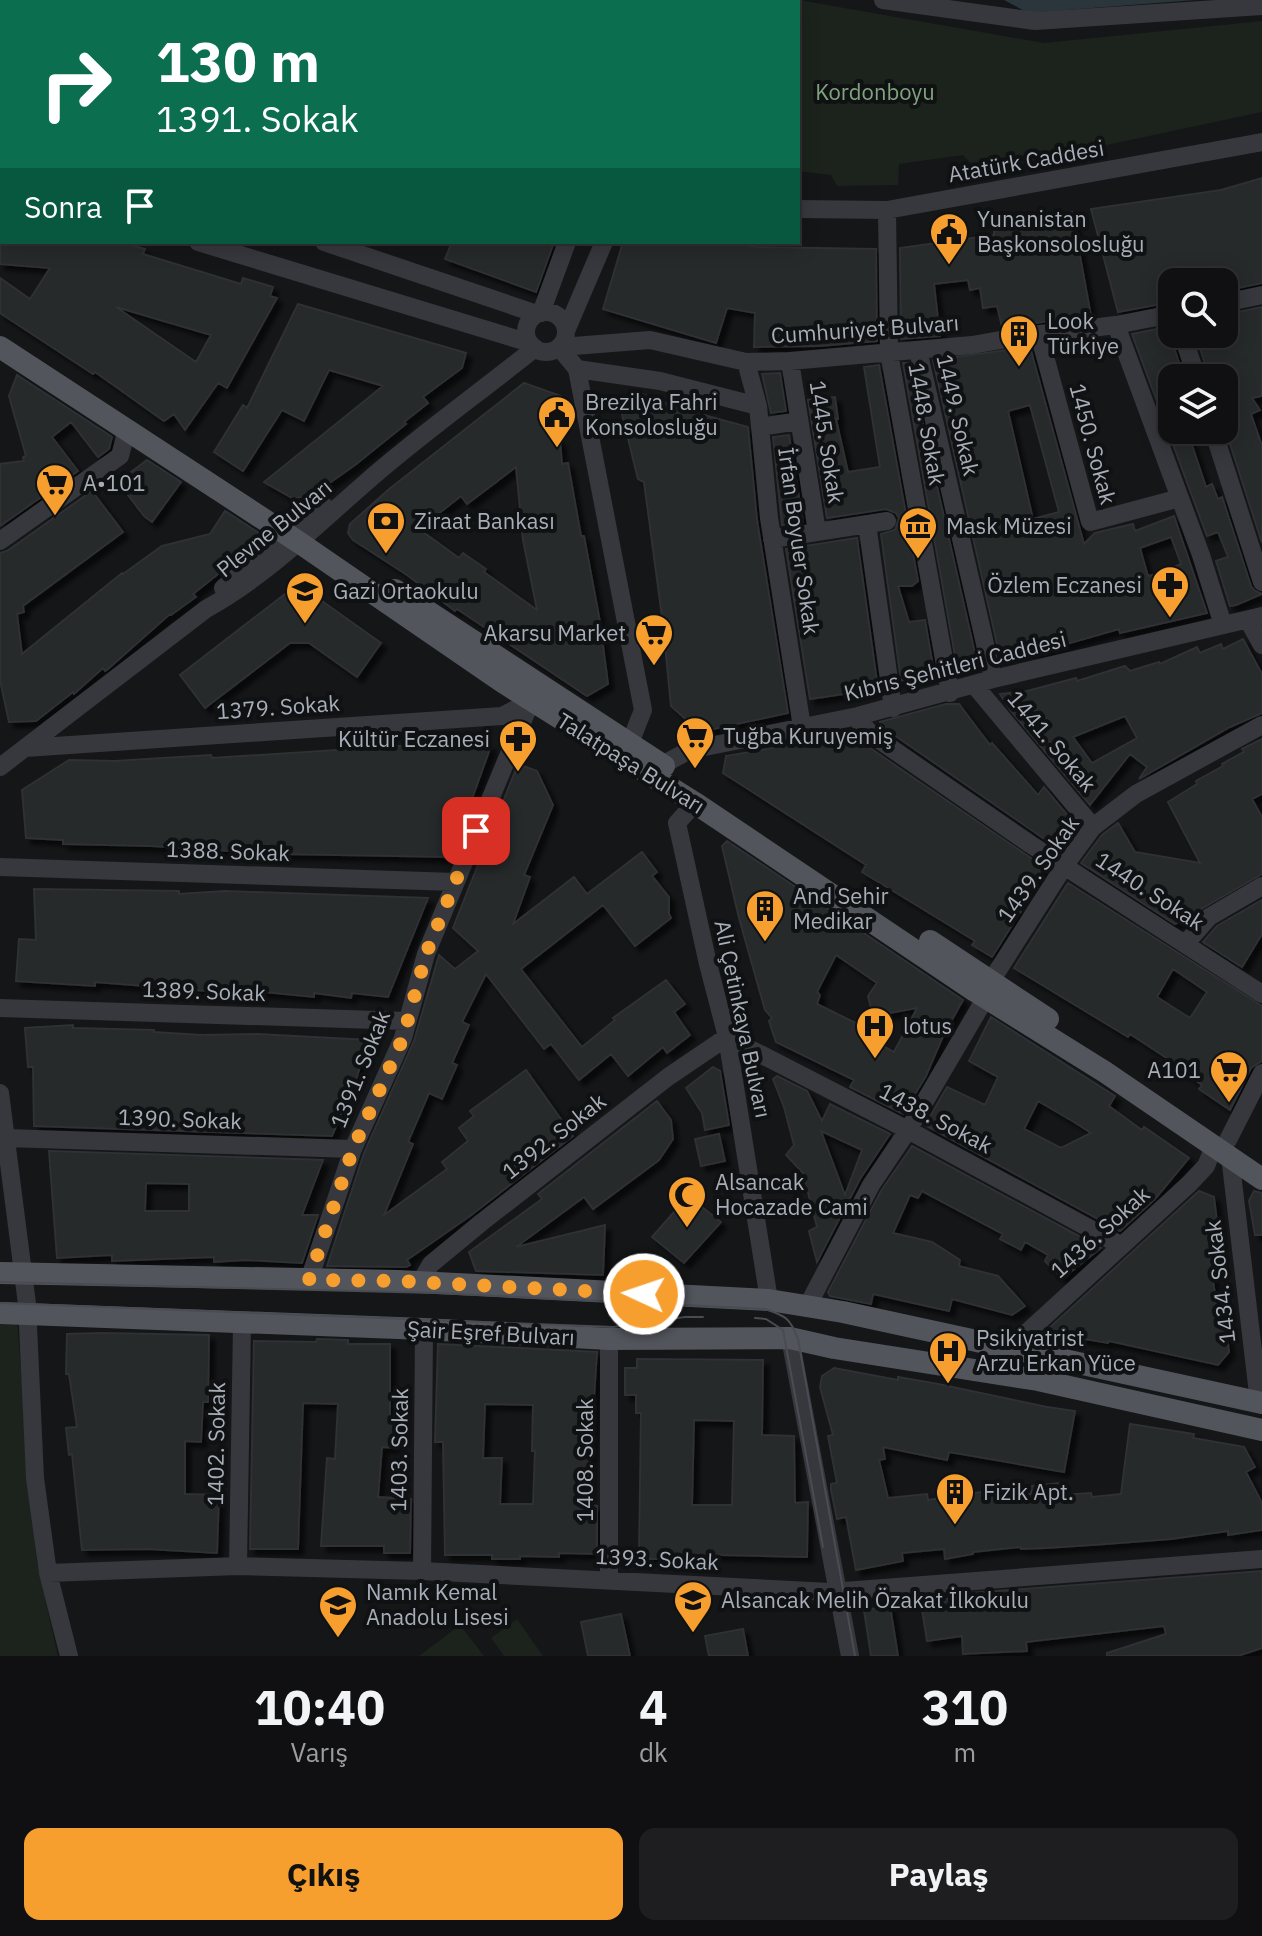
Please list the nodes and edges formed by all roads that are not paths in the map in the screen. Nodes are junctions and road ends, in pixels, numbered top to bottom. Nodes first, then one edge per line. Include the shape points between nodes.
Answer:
1 (883, 0) edge
2 (1262, 6) edge
3 (1262, 142) edge
4 (800, 209) edge
5 (887, 210) junction
6 (205, 244) edge
7 (330, 244) edge
8 (566, 244) edge
9 (603, 244) edge
10 (1262, 295) edge
11 (1238, 300) edge
12 (539, 314) junction
13 (1158, 317) edge
14 (1116, 325) junction
15 (1039, 334) junction
16 (0, 335) edge
17 (563, 340) junction
18 (533, 345) junction
19 (0, 347) edge
20 (918, 350) junction
21 (889, 353) junction
22 (790, 361) junction
23 (746, 362) junction
24 (577, 369) junction
25 (758, 406) junction
26 (799, 421) junction
27 (760, 427) junction
28 (127, 429) junction
29 (1218, 444) edge
30 (943, 451) junction
31 (909, 458) junction
32 (1180, 498) junction
33 (887, 521) dead end
34 (867, 524) junction
35 (817, 532) junction
36 (299, 535) junction
37 (772, 539) junction
38 (0, 541) edge
39 (1262, 582) edge
40 (1255, 618) edge
41 (1223, 625) junction
42 (1262, 645) edge
43 (993, 679) junction
44 (975, 686) junction
45 (950, 693) junction
46 (531, 701) junction
47 (893, 708) junction
48 (855, 717) junction
49 (1262, 725) edge
50 (802, 727) junction
51 (630, 743) junction
52 (25, 748) junction
53 (662, 765) junction
54 (0, 767) edge
55 (695, 803) junction
56 (1093, 827) junction
57 (1065, 865) junction
58 (0, 867) edge
59 (455, 882) junction
60 (1262, 886) edge
61 (1186, 943) junction
62 (988, 989) junction
63 (1262, 994) edge
64 (0, 1008) edge
65 (407, 1021) junction
66 (727, 1037) junction
67 (1262, 1073) edge
68 (0, 1093) edge
69 (908, 1130) junction
70 (6, 1138) junction
71 (1224, 1147) junction
72 (353, 1149) junction
73 (1262, 1162) edge
74 (1262, 1179) edge
75 (1120, 1245) junction
76 (0, 1273) edge
77 (23, 1274) junction
78 (309, 1280) junction
79 (420, 1283) junction
80 (769, 1300) junction
81 (808, 1305) junction
82 (0, 1313) edge
83 (27, 1314) junction
84 (242, 1323) junction
85 (424, 1329) junction
86 (790, 1338) junction
87 (609, 1339) junction
88 (1009, 1349) junction
89 (1261, 1407) edge
90 (1262, 1430) edge
91 (1262, 1559) edge
92 (238, 1566) junction
93 (422, 1571) junction
94 (48, 1573) junction
95 (609, 1580) junction
96 (838, 1591) junction
97 (69, 1656) edge
98 (850, 1656) edge

1 - 2 street via 1035,21
3 - 5 street, Atatürk Caddesi
4 - 5 street, Atatürk Caddesi
5 - 21 street, 1448. Sokak
6 - 18 street
7 - 12 street
8 - 12 street
9 - 17 street
10 - 11 street
12 - 17 street via 558,316
12 - 18 street via 528,324
13 - 14 street, Cumhuriyet Bulvarı
14 - 15 street, Cumhuriyet Bulvarı
14 - 32 street
15 - 20 street, Cumhuriyet Bulvarı
15 - 32 street, 1450. Sokak via 1090,522
16 - 36 main road, Talatpaşa Bulvarı
17 - 18 street via 550,351
17 - 23 street, Cumhuriyet Bulvarı via 574,346 650,340
17 - 24 street
18 - 36 street, Plevne Bulvarı
19 - 28 main road, Talatpaşa Bulvarı
20 - 21 street, Cumhuriyet Bulvarı
20 - 30 street, 1449. Sokak
21 - 22 street, Cumhuriyet Bulvarı
21 - 31 street, 1448. Sokak
22 - 23 street, Cumhuriyet Bulvarı
22 - 26 street, 1445. Sokak
23 - 25 street, İrfan Boyuer Sokak
24 - 25 street via 660,381
24 - 51 street via 643,710
25 - 27 street, İrfan Boyuer Sokak
26 - 27 street
26 - 35 street, 1445. Sokak
27 - 37 street, İrfan Boyuer Sokak
28 - 36 main road, Talatpaşa Bulvarı
28 - 38 street via 120,456
29 - 39 street
30 - 31 street
30 - 43 street, 1449. Sokak
31 - 45 street, 1448. Sokak
32 - 41 street
33 - 34 street
34 - 35 street
34 - 47 street
35 - 37 street
36 - 46 main road, Talatpaşa Bulvarı
36 - 51 main road, Talatpaşa Bulvarı
36 - 52 street, Plevne Bulvarı via 225,586 206,609
37 - 50 street, İrfan Boyuer Sokak
40 - 41 street, Kıbrıs Şehitleri Caddesi
40 - 42 street
41 - 43 street, Kıbrıs Şehitleri Caddesi
43 - 44 street, Kıbrıs Şehitleri Caddesi
44 - 45 street, Kıbrıs Şehitleri Caddesi
44 - 56 street, 1441. Sokak
45 - 47 street, Kıbrıs Şehitleri Caddesi
46 - 52 street, 1379. Sokak via 502,716
46 - 55 main road, Talatpaşa Bulvarı
46 - 59 street, 1391. Sokak
47 - 48 street, Kıbrıs Şehitleri Caddesi
48 - 50 street, Kıbrıs Şehitleri Caddesi
48 - 57 street, 1440. Sokak via 872,735
49 - 56 street, 1439. Sokak via 1136,794
50 - 53 street, Kıbrıs Şehitleri Caddesi via 690,750
51 - 53 main road, Talatpaşa Bulvarı
52 - 54 street
53 - 62 main road, Talatpaşa Bulvarı
55 - 62 main road, Talatpaşa Bulvarı
55 - 66 street, Ali Çetinkaya Bulvarı via 677,823
56 - 57 street, 1439. Sokak
57 - 61 street, 1440. Sokak
57 - 62 street, 1439. Sokak
58 - 59 street, 1388. Sokak
59 - 65 street, 1391. Sokak
60 - 61 street via 1209,917
61 - 63 street, 1440. Sokak
62 - 69 street, 1439. Sokak
62 - 71 main road, Talatpaşa Bulvarı
64 - 65 street, 1389. Sokak
65 - 72 street, 1391. Sokak
66 - 69 street, 1438. Sokak
66 - 79 street, 1392. Sokak via 482,1222 431,1264
66 - 80 street, Ali Çetinkaya Bulvarı
67 - 71 street, 1436. Sokak
68 - 70 street
69 - 75 street, 1438. Sokak
69 - 81 street, 1439. Sokak via 871,1185
70 - 72 street, 1390. Sokak
70 - 77 street
71 - 73 main road, Talatpaşa Bulvarı
71 - 74 main road, Talatpaşa Bulvarı
71 - 75 street, 1436. Sokak
71 - 89 street, 1434. Sokak
72 - 78 street, 1391. Sokak
75 - 88 street, 1436. Sokak
76 - 77 main road, Şair Eşref Bulvarı
77 - 78 main road, Şair Eşref Bulvarı
77 - 83 street
78 - 79 main road, Şair Eşref Bulvarı
79 - 80 main road, Şair Eşref Bulvarı
80 - 81 main road, Şair Eşref Bulvarı
81 - 88 main road, Şair Eşref Bulvarı
82 - 83 main road, Şair Eşref Bulvarı
83 - 84 main road, Şair Eşref Bulvarı
83 - 94 street via 35,1478
84 - 85 main road, Şair Eşref Bulvarı
84 - 92 street, 1402. Sokak
85 - 87 main road, Şair Eşref Bulvarı
85 - 93 street, 1403. Sokak
86 - 87 main road, Şair Eşref Bulvarı
86 - 90 main road, Şair Eşref Bulvarı via 1038,1380
86 - 96 street
87 - 95 street, 1408. Sokak
88 - 89 main road, Şair Eşref Bulvarı
91 - 96 street, 1393. Sokak
92 - 93 street, 1393. Sokak
92 - 94 street, 1393. Sokak
93 - 95 street, 1393. Sokak
94 - 97 street
95 - 96 street, 1393. Sokak
96 - 98 street

